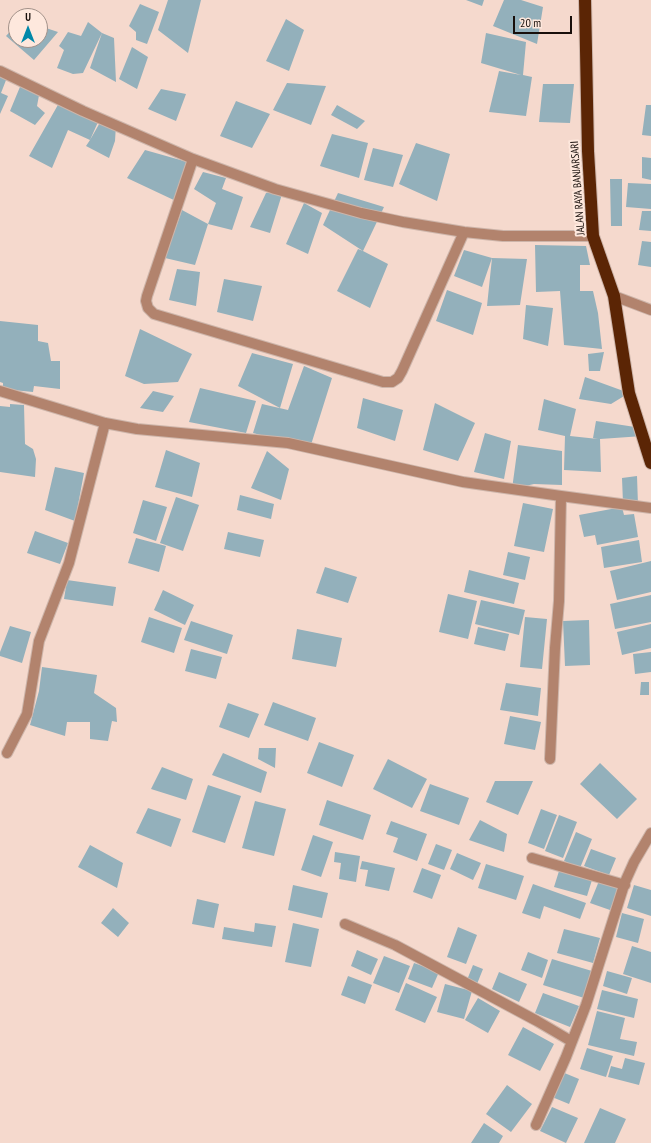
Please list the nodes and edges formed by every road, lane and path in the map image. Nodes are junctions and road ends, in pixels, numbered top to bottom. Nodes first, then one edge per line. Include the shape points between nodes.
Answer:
1 (586, 0) edge
2 (0, 71) edge
3 (193, 159) junction
4 (464, 232) junction
5 (593, 236) junction
6 (614, 296) junction
7 (651, 310) edge
8 (0, 391) edge
9 (105, 423) junction
10 (651, 463) edge
11 (561, 496) junction
12 (651, 508) edge
13 (7, 753) dead end
14 (550, 759) dead end
15 (651, 833) edge
16 (532, 858) dead end
17 (625, 885) junction
18 (345, 924) dead end
19 (571, 1041) junction
20 (536, 1125) dead end

1 - 5 highway, JALAN RAYA BANJARSARI via 588,151
2 - 3 street
3 - 4 street via 275,189 361,213
3 - 4 street via 147,296 148,308 154,314 383,382 392,382 402,371
4 - 5 street via 503,236
5 - 6 highway, JALAN RAYA BANJARSARI
6 - 7 street
6 - 10 highway, JALAN RAYA BANJARSARI via 629,393
8 - 9 street
9 - 11 street via 137,429 288,443 463,482
9 - 13 street via 69,562 40,641 27,714
11 - 12 street
11 - 14 street via 559,601
15 - 17 street via 634,862
16 - 17 street
17 - 19 street via 586,1005
18 - 19 street via 395,944
19 - 20 street

